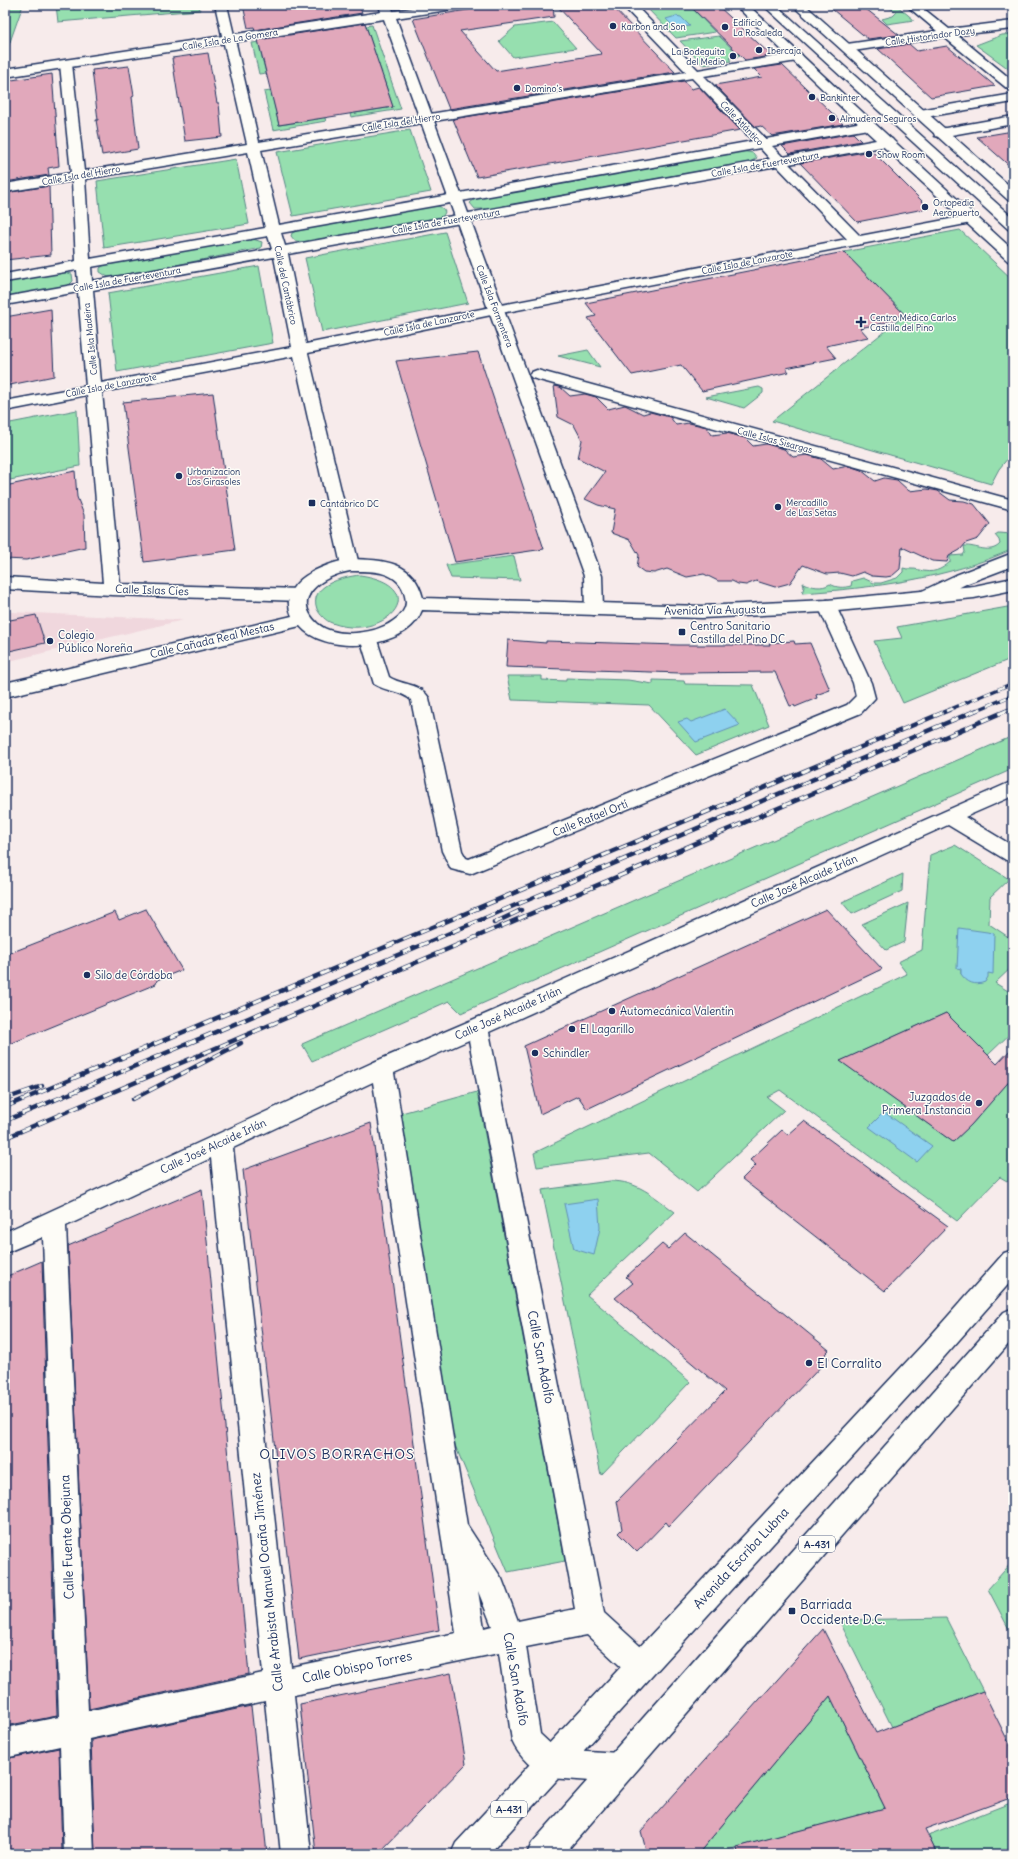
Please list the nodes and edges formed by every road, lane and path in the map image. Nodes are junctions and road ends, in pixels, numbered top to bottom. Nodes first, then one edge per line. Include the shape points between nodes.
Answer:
1 (221, 5) edge
2 (454, 5) edge
3 (628, 5) edge
4 (741, 5) edge
5 (769, 5) edge
6 (798, 5) edge
7 (912, 5) edge
8 (387, 10) edge
9 (759, 22) junction
10 (790, 24) junction
11 (1013, 25) edge
12 (947, 33) junction
13 (228, 39) junction
14 (847, 48) junction
15 (797, 57) junction
16 (66, 64) junction
17 (5, 73) edge
18 (843, 73) junction
19 (694, 74) junction
20 (881, 80) junction
21 (1013, 87) edge
22 (835, 93) junction
23 (1013, 98) edge
24 (920, 114) junction
25 (426, 118) junction
26 (1013, 120) edge
27 (868, 125) junction
28 (940, 133) junction
29 (887, 142) junction
30 (762, 144) junction
31 (254, 146) junction
32 (779, 161) junction
33 (974, 164) junction
34 (917, 170) junction
35 (78, 175) junction
36 (963, 180) junction
37 (5, 188) edge
38 (1013, 197) edge
39 (454, 198) junction
40 (462, 218) junction
41 (971, 219) junction
42 (1013, 226) edge
43 (273, 230) junction
44 (857, 241) junction
45 (280, 251) junction
46 (1013, 258) edge
47 (85, 264) junction
48 (5, 278) edge
49 (85, 286) junction
50 (5, 301) edge
51 (496, 310) junction
52 (300, 350) junction
53 (537, 375) dead end
54 (95, 388) junction
55 (5, 406) edge
56 (742, 423) dead end
57 (1013, 497) edge
58 (1013, 505) edge
59 (1013, 559) edge
60 (350, 565) junction
61 (5, 583) edge
62 (1013, 584) edge
63 (58, 587) junction
64 (112, 589) junction
65 (300, 595) junction
66 (926, 596) junction
67 (5, 598) edge
68 (416, 604) junction
69 (827, 606) junction
70 (594, 609) junction
71 (303, 619) junction
72 (369, 638) junction
73 (5, 690) edge
74 (1013, 788) edge
75 (949, 816) junction
76 (1013, 855) edge
77 (477, 1027) junction
78 (382, 1068) junction
79 (221, 1142) junction
80 (54, 1220) junction
81 (5, 1243) edge
82 (1013, 1261) edge
83 (1013, 1320) edge
84 (454, 1529) junction
85 (591, 1620) junction
86 (510, 1636) junction
87 (472, 1643) junction
88 (641, 1666) junction
89 (278, 1684) junction
90 (74, 1729) junction
91 (5, 1743) edge
92 (550, 1763) junction
93 (619, 1768) junction
94 (544, 1853) edge
95 (80, 1854) edge
96 (296, 1854) edge
97 (467, 1854) edge

1 - 13 street, Calle del Cantábrico
2 - 8 main road, Calle Isla de La Gomera
3 - 19 street, Calle Atlántico
4 - 9 main road
5 - 10 main road
6 - 14 main road
7 - 12 street
8 - 13 main road, Calle Isla de La Gomera
8 - 25 main road, Calle Isla Formentera
9 - 10 main road
9 - 15 main road
10 - 18 main road
11 - 12 street, Calle Historiador Dozy
12 - 14 street, Calle Historiador Dozy
12 - 21 street
13 - 16 main road, Calle Isla de La Gomera
13 - 31 street, Calle del Cantábrico
14 - 20 main road
15 - 19 street, Calle Isla del Hierro
15 - 22 main road
16 - 17 main road, Calle Isla de La Gomera
16 - 35 street, Calle Isla Madeira
18 - 20 main road
18 - 22 main road
18 - 36 main road
19 - 25 street, Calle Isla del Hierro
19 - 30 street, Calle Atlántico
20 - 24 main road
22 - 27 main road
23 - 24 street
24 - 28 main road
25 - 31 street, Calle Isla del Hierro
25 - 39 main road, Calle Isla Formentera
26 - 28 street
27 - 29 main road
27 - 30 street, Calle Isla de Fuerteventura
28 - 33 main road
29 - 32 street, Calle Isla de Fuerteventura
29 - 34 main road
30 - 32 street, Calle Atlántico
30 - 39 street, Calle Isla de Fuerteventura
31 - 35 street, Calle Isla del Hierro
31 - 43 street, Calle del Cantábrico
32 - 40 street, Calle Isla de Fuerteventura
32 - 44 street, Calle Atlántico
33 - 36 main road
33 - 38 main road
34 - 36 main road
34 - 41 main road
35 - 37 street, Calle Isla del Hierro
35 - 47 street, Calle Isla Madeira
36 - 42 main road
39 - 40 main road, Calle Isla Formentera
39 - 43 street, Calle Isla de Fuerteventura
40 - 45 street, Calle Isla de Fuerteventura
40 - 51 main road, Calle Isla Formentera
41 - 44 street, Calle Isla de Lanzarote
41 - 46 main road
43 - 45 street, Calle del Cantábrico
43 - 47 street, Calle Isla de Fuerteventura
44 - 51 street, Calle Isla de Lanzarote
45 - 49 street, Calle Isla de Fuerteventura
45 - 52 street, Calle del Cantábrico
47 - 48 street, Calle Isla de Fuerteventura
47 - 49 street, Calle Isla Madeira
49 - 50 street, Calle Isla de Fuerteventura
49 - 54 street, Calle Isla Madeira
51 - 52 street, Calle Isla de Lanzarote
51 - 70 main road, Calle Isla Formentera via 593,576
52 - 54 street, Calle Isla de Lanzarote
52 - 60 street, Calle del Cantábrico
53 - 58 street, Calle Islas Sisargas
54 - 55 street, Calle Isla de Lanzarote
54 - 64 street, Calle Isla Madeira
56 - 57 street, Calle Islas Sisargas
59 - 66 main road
60 - 65 main road via 330,570 313,579
60 - 68 main road via 379,567 399,574 410,582
61 - 63 street, Calle Islas Cíes
62 - 66 main road, Avenida Vía Augusta via 974,592
63 - 64 street, Calle Islas Cíes
63 - 67 street
64 - 65 street, Calle Islas Cíes
65 - 71 main road via 298,607
66 - 69 main road, Avenida Vía Augusta
68 - 70 main road, Avenida Vía Augusta
68 - 72 main road via 411,616 401,626
69 - 70 main road, Avenida Vía Augusta via 702,612
69 - 72 street, Calle Rafael Ortí via 862,683 866,698 861,704 470,867 458,864 452,851 420,698 410,689 387,684 381,680
71 - 72 main road via 314,629 330,636 349,639
71 - 73 main road, Calle Cañada Real Mestas
74 - 75 street, Calle José Alcaide Irlán
75 - 76 street
75 - 77 street, Calle José Alcaide Irlán
77 - 78 street, Calle José Alcaide Irlán
77 - 85 street, Calle San Adolfo
78 - 79 street, Calle José Alcaide Irlán
78 - 84 street, Calle San Adolfo
79 - 80 street, Calle José Alcaide Irlán
79 - 89 street, Calle Arabista Manuel Ocaña Jiménez
80 - 81 street, Calle José Alcaide Irlán
80 - 90 street, Calle Fuente Obejuna
82 - 88 main road, Avenida Escriba Lubna / A-431
83 - 93 main road, A-431
84 - 86 street, Calle San Adolfo via 492,1589
84 - 87 street, Calle San Adolfo
85 - 86 street, Calle Obispo Torres
85 - 88 street
86 - 87 street, Calle Obispo Torres
86 - 92 street, Calle San Adolfo via 527,1741
87 - 89 street, Calle Obispo Torres
88 - 92 main road, Avenida Escriba Lubna / A-431
89 - 90 street, Calle Obispo Torres
89 - 96 street, Calle Arabista Manuel Ocaña Jiménez
90 - 91 street, Calle Obispo Torres
90 - 95 street, Calle Fuente Obejuna
92 - 93 street
92 - 97 main road, Avenida Escriba Lubna / A-431
93 - 94 main road, A-431

